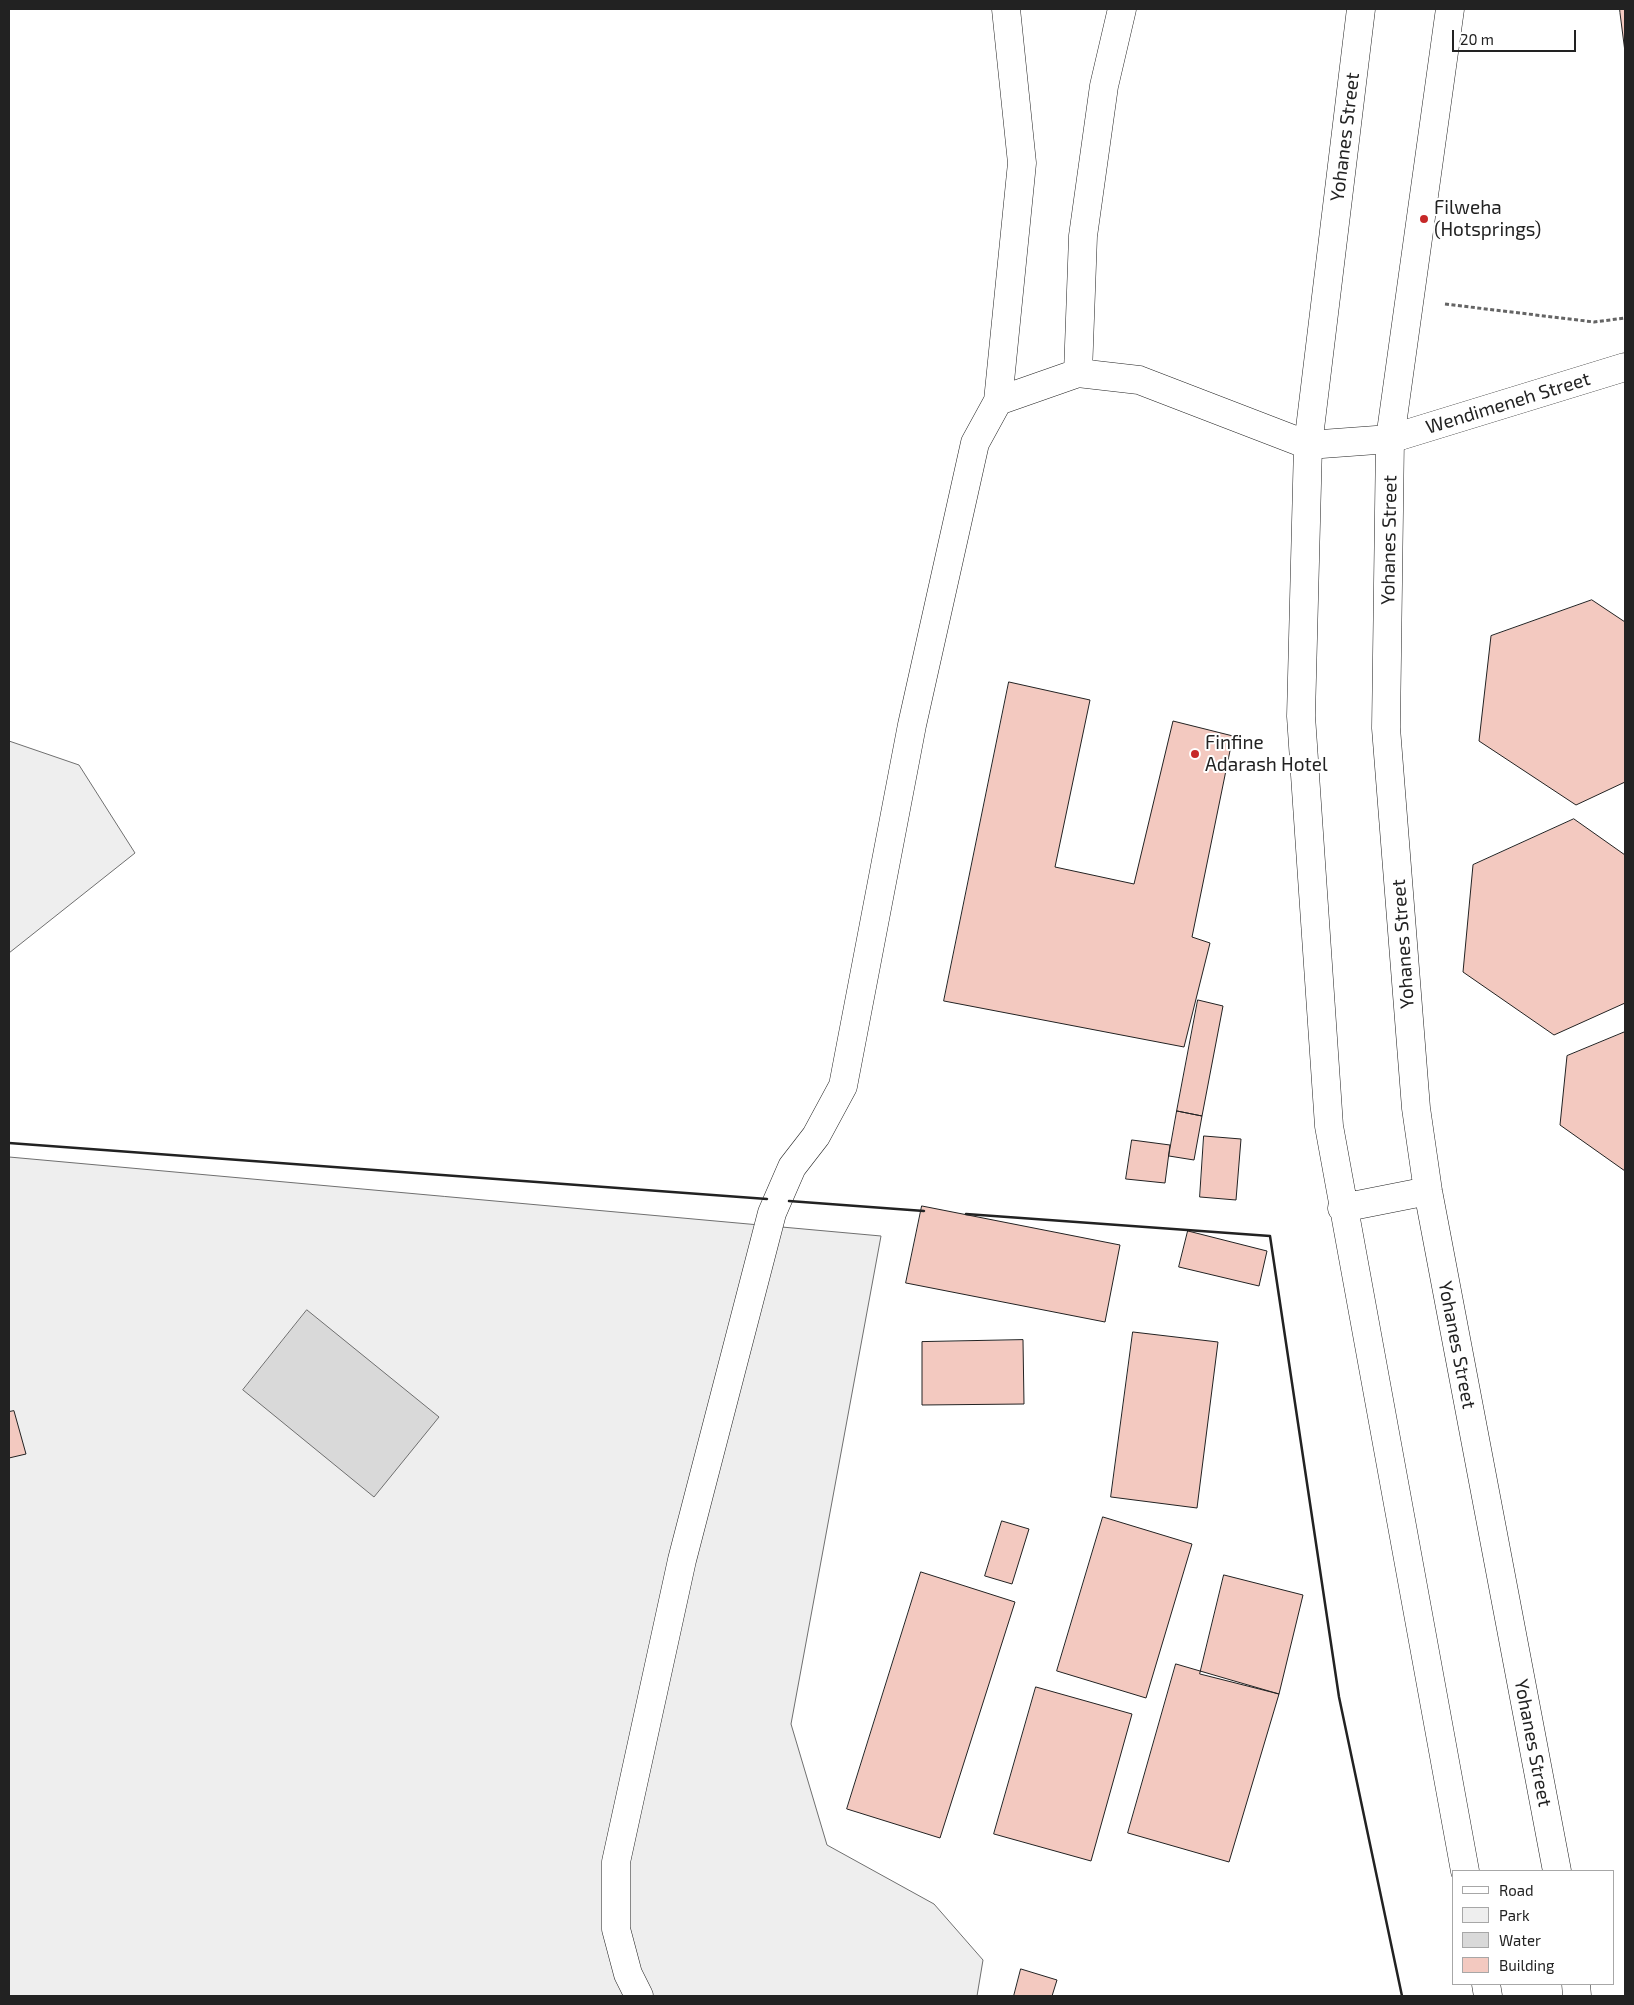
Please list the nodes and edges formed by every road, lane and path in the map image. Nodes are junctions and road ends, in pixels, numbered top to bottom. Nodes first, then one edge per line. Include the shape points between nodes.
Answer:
1 (1006, 9) edge
2 (1122, 9) edge
3 (1361, 9) edge
4 (1450, 9) edge
5 (1438, 303) dead end
6 (1625, 318) edge
7 (1625, 367) edge
8 (1078, 373) junction
9 (998, 401) junction
10 (1390, 439) junction
11 (1308, 445) junction
12 (1428, 1191) junction
13 (1342, 1208) junction
14 (1465, 1870) edge
15 (1557, 1870) edge
16 (639, 1996) edge

1 - 9 main road via 1022,163
2 - 8 main road via 1104,86 1082,236
3 - 11 main road, Yohanes Street
4 - 10 main road, Yohanes Street
5 - 6 path via 1594,322
7 - 10 main road, Wendimeneh Street
8 - 9 main road
8 - 11 main road via 1139,380
9 - 16 main road via 975,442 912,725 843,1086 816,1136 792,1168 772,1212 682,1560 616,1862 616,1929 628,1974
10 - 11 main road, Wendimeneh Street
10 - 12 main road, Yohanes Street via 1386,728 1415,1098
11 - 13 main road, Yohanes Street via 1301,716 1321,1035 1329,1126
12 - 13 main road
12 - 15 main road, Yohanes Street
13 - 14 main road, Yohanes Street

